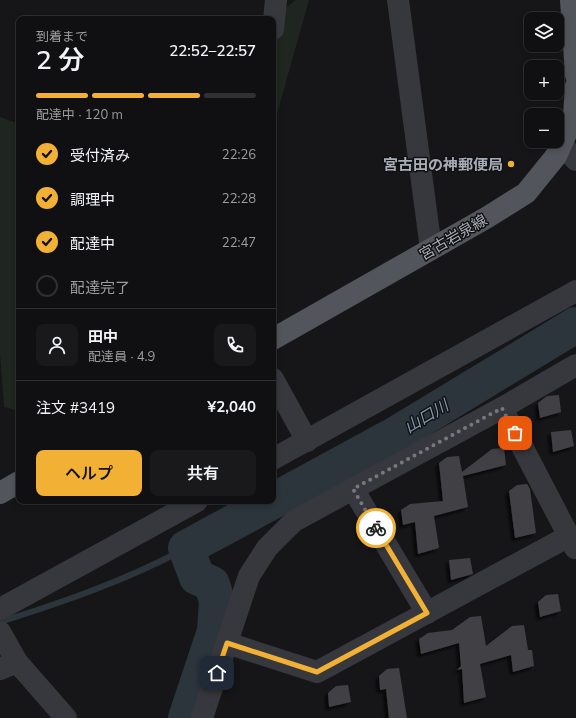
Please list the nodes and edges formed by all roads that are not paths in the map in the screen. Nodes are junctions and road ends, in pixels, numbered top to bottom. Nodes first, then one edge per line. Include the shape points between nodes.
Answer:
1 (276, 0) edge
2 (398, 0) edge
3 (571, 0) edge
4 (274, 16) edge
5 (576, 75) edge
6 (576, 86) edge
7 (564, 138) edge
8 (564, 147) edge
9 (559, 148) edge
10 (576, 160) edge
11 (431, 249) junction
12 (576, 291) edge
13 (276, 337) edge
14 (576, 365) edge
15 (276, 384) edge
16 (502, 408) junction
17 (307, 441) junction
18 (276, 458) edge
19 (16, 484) edge
20 (353, 489) junction
21 (0, 493) edge
22 (192, 504) edge
23 (572, 543) edge
24 (0, 609) edge
25 (427, 613) junction
26 (0, 632) edge
27 (227, 643) junction
28 (8, 666) edge
29 (66, 718) edge
30 (202, 718) edge

1 - 4 street
2 - 11 street
3 - 5 main road
6 - 7 main road, 宮古岩泉線 via 574,116
8 - 10 street
9 - 11 main road, 宮古岩泉線 via 556,156 526,193
11 - 13 main road, 宮古岩泉線
12 - 17 street
14 - 16 street
15 - 17 street
16 - 20 street
16 - 23 street
17 - 18 street
19 - 21 main road
20 - 25 street
20 - 27 street via 294,521 267,548 249,576
22 - 24 street
23 - 25 street
25 - 27 street via 317,672
26 - 28 street
27 - 30 street
28 - 29 street

